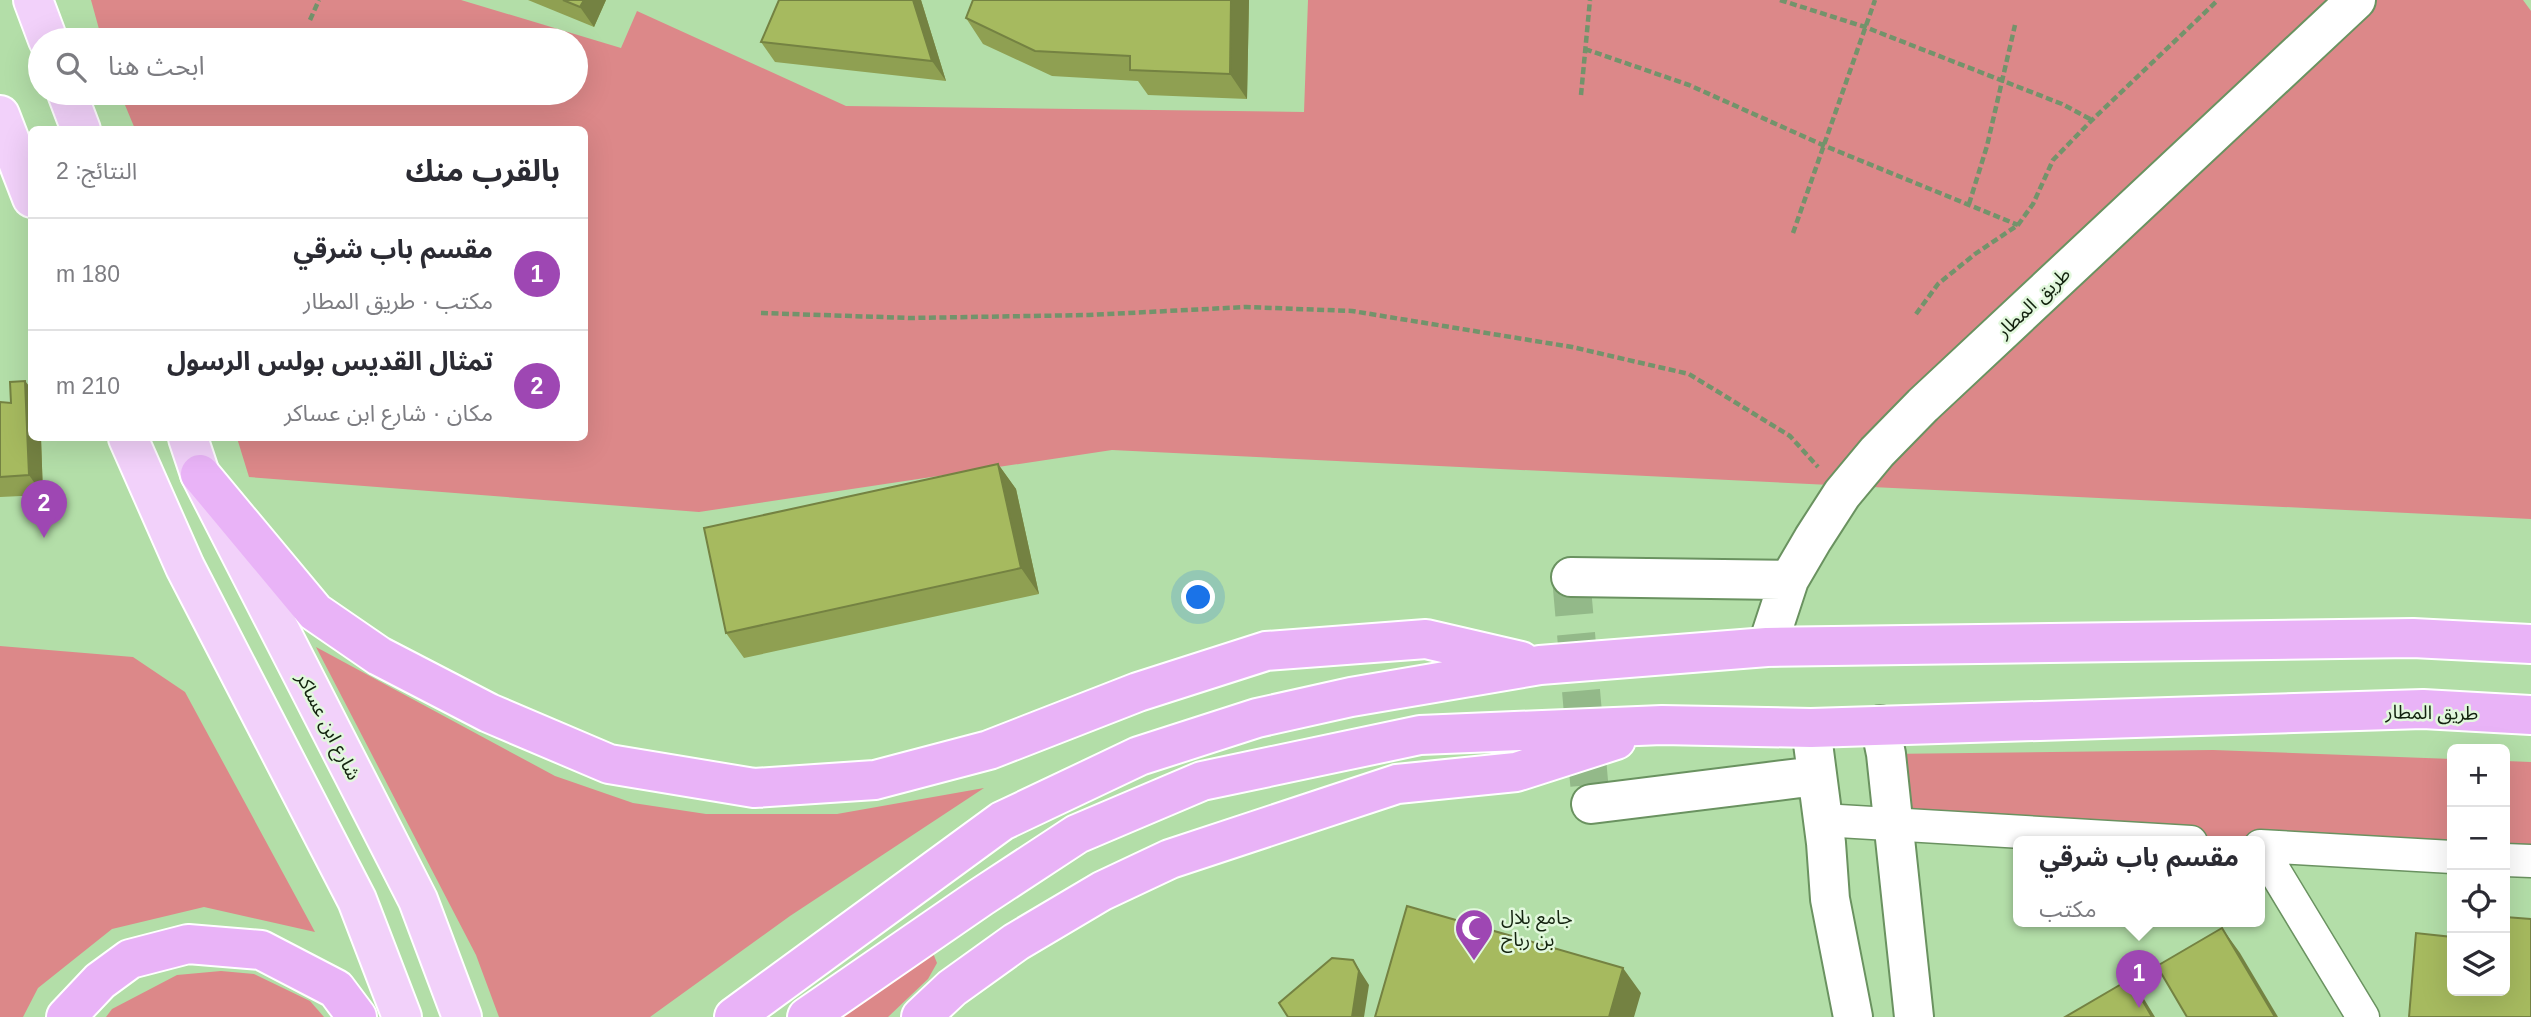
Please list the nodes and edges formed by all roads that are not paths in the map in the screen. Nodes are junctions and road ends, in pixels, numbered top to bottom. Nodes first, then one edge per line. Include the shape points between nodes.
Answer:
1 (33, 0) edge
2 (2356, 0) edge
3 (44, 28) edge
4 (72, 105) edge
5 (0, 116) edge
6 (79, 126) edge
7 (28, 188) edge
8 (129, 441) edge
9 (189, 441) edge
10 (200, 474) junction
11 (1571, 577) dead end
12 (1789, 580) junction
13 (2531, 643) edge
14 (1767, 647) junction
15 (1540, 666) junction
16 (2531, 715) edge
17 (1662, 725) junction
18 (1880, 725) junction
19 (1811, 728) junction
20 (1816, 776) junction
21 (1591, 804) dead end
22 (1822, 821) junction
23 (1895, 824) junction
24 (2092, 836) edge
25 (2265, 846) edge
26 (2265, 854) edge
27 (2447, 857) edge
28 (2510, 860) edge
29 (2531, 862) edge
30 (66, 1017) edge
31 (357, 1017) edge
32 (402, 1017) edge
33 (462, 1017) edge
34 (734, 1017) edge
35 (807, 1017) edge
36 (921, 1017) edge
37 (1853, 1017) edge
38 (1914, 1017) edge
39 (2363, 1017) edge

1 - 3 main road
2 - 12 main road, طريق المطار via 1877,452 1842,494
4 - 6 main road
5 - 7 main road
8 - 32 main road via 185,567 357,900
9 - 10 main road, شارع ابن عساكر
10 - 15 highway via 316,612 379,656 489,713 609,764 754,788 875,780 989,750 1138,692 1266,651 1426,639
10 - 33 main road, شارع ابن عساكر via 418,900
11 - 12 main road
12 - 14 main road, طريق المطار
13 - 14 highway via 2413,638
14 - 15 highway
15 - 34 highway via 1351,697 1257,718 1139,756 1002,821
16 - 18 highway, طريق المطار via 2423,709
17 - 19 highway, طريق المطار
17 - 35 highway, طريق المطار via 1420,734 1202,781 1077,834
17 - 36 highway via 1516,772 1396,784 1170,859 1102,891 1016,942 952,988
18 - 19 highway, طريق المطار
18 - 23 main road
19 - 20 main road
20 - 21 main road
20 - 22 main road
22 - 23 street
22 - 37 main road via 1830,899
23 - 24 street
23 - 38 main road
25 - 27 street
26 - 39 street
28 - 29 street
30 - 31 highway via 100,981 130,959 188,944 261,950 336,989

